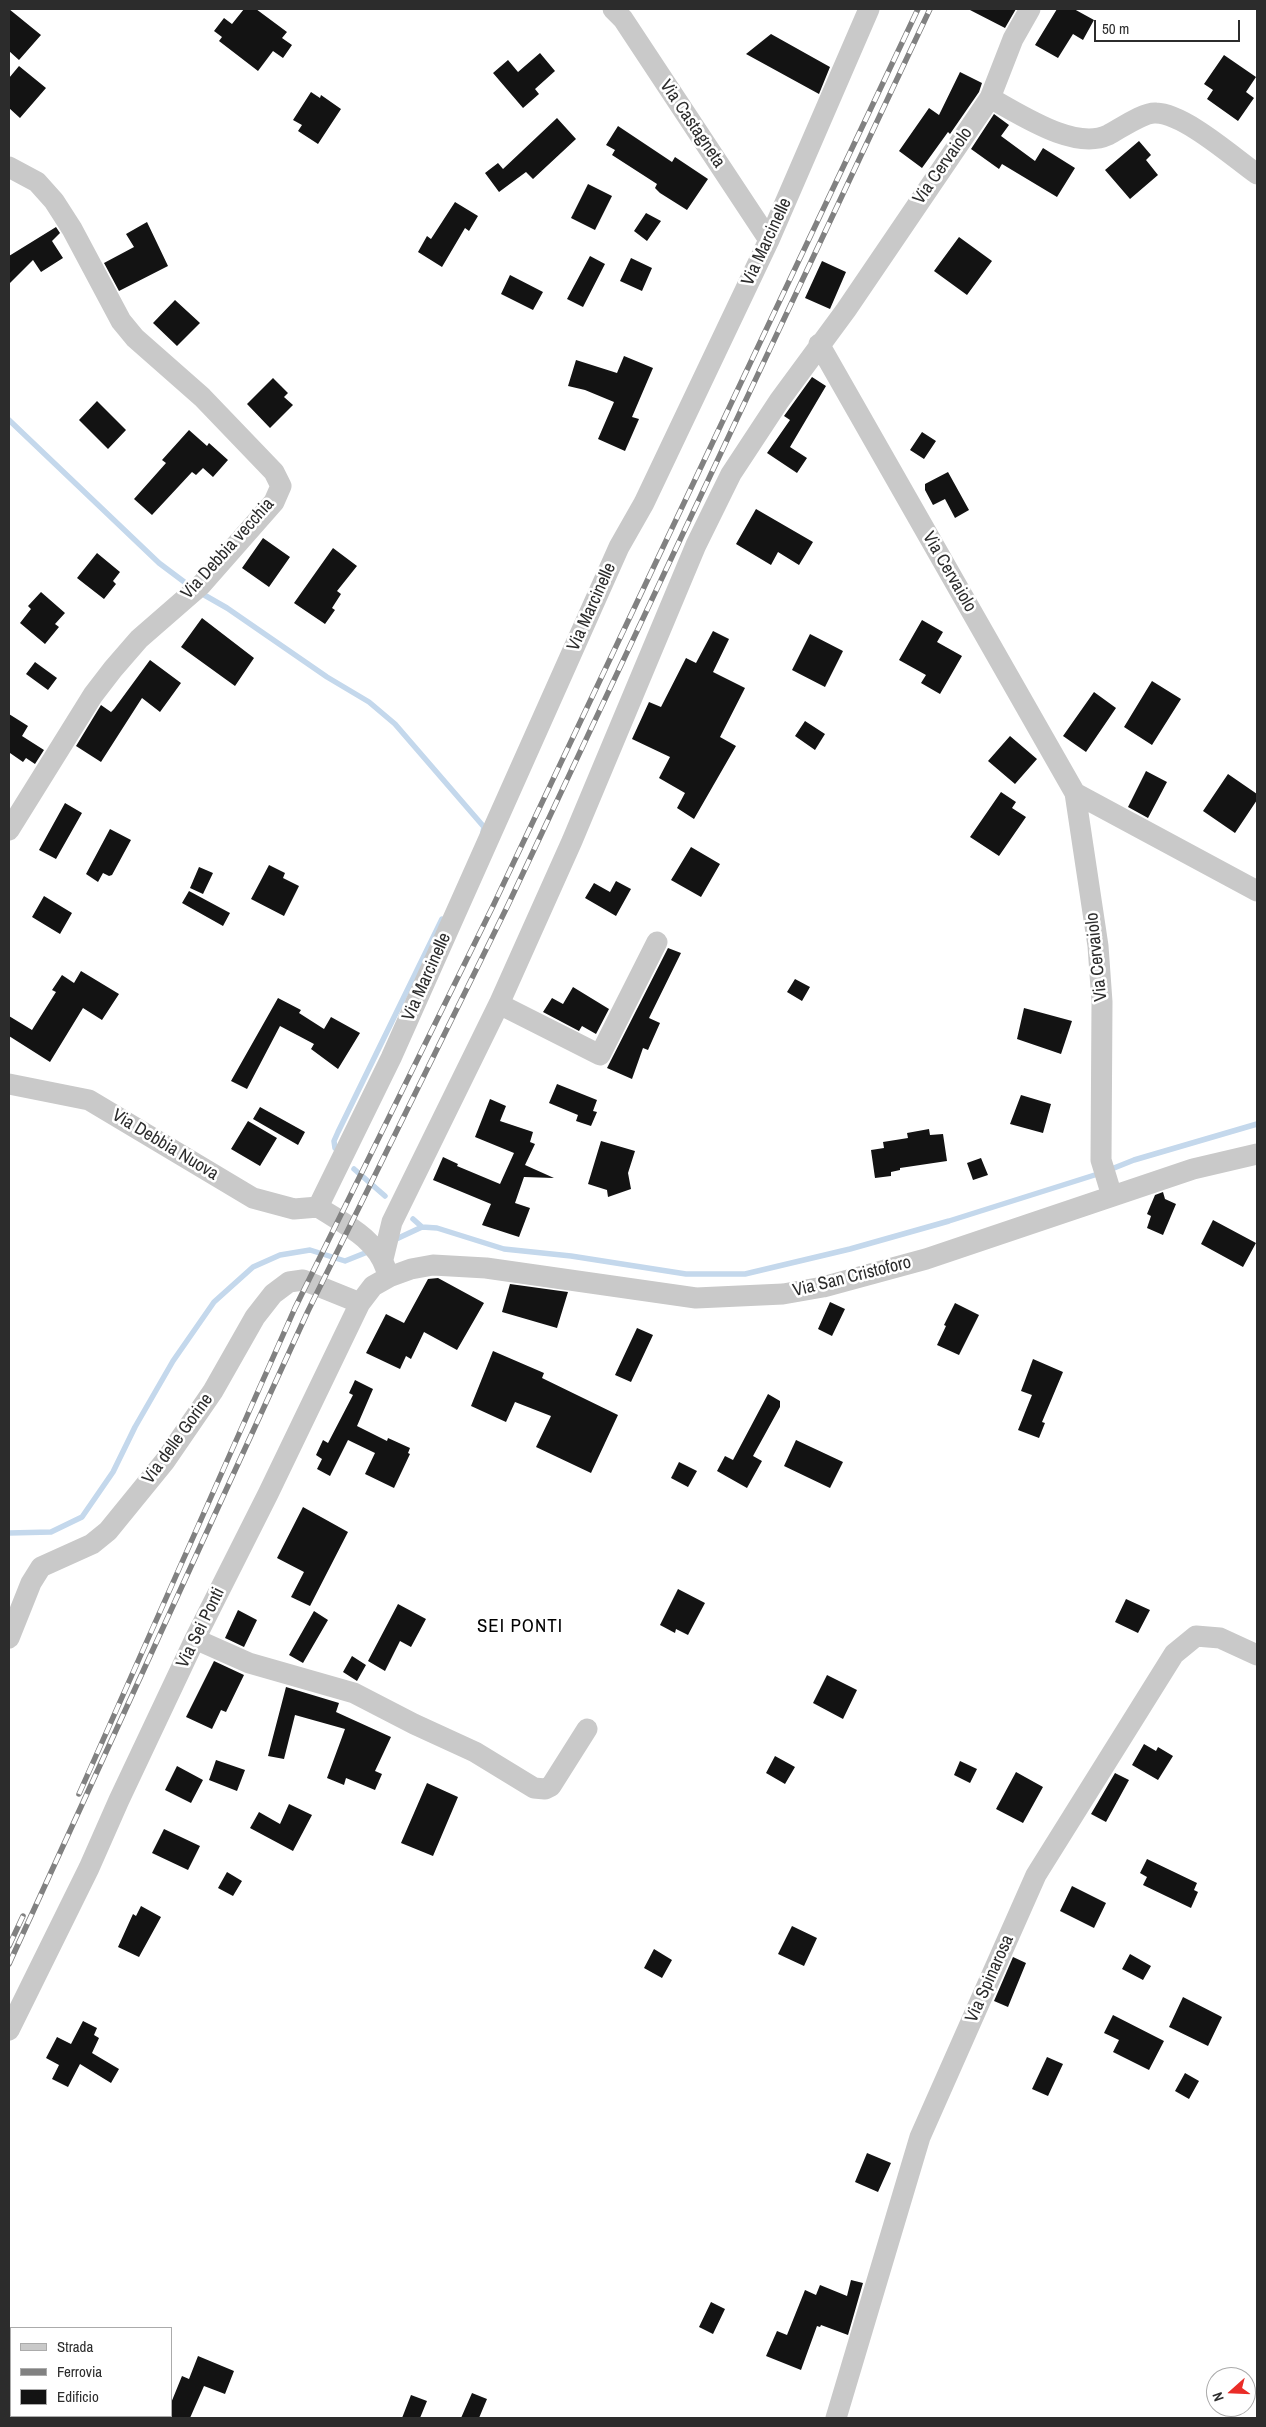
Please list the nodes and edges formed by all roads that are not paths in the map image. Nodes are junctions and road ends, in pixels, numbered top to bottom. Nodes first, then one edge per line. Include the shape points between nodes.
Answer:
1 (613, 9) edge
2 (868, 9) edge
3 (1030, 9) edge
4 (990, 98) junction
5 (9, 167) edge
6 (1257, 174) edge
7 (769, 240) junction
8 (818, 344) junction
9 (1074, 793) junction
10 (9, 830) edge
11 (1257, 891) edge
12 (657, 942) dead end
13 (500, 1004) junction
14 (9, 1084) edge
15 (1257, 1154) edge
16 (1111, 1191) junction
17 (318, 1207) junction
18 (432, 1265) joint
19 (386, 1268) junction
20 (360, 1303) junction
21 (9, 1638) edge
22 (195, 1638) junction
23 (1257, 1655) edge
24 (587, 1730) dead end
25 (9, 2030) edge
26 (836, 2418) edge

1 - 7 street, Via Castagneta
2 - 7 street, Via Marcinelle
3 - 4 street, Via Cervaiolo via 1013,39
4 - 6 street via 1070,137 1085,139 1105,136 1155,113 1180,118
4 - 8 street, Via Cervaiolo via 846,310
5 - 10 street, Via Debbia vecchia via 37,182 54,201 121,321 202,397 274,472 281,486 274,502 196,589 139,639 113,669
7 - 17 street, Via Marcinelle via 644,503 619,547 391,1058
8 - 9 street, Via Cervaiolo
8 - 13 street via 731,474 696,545
9 - 11 street
9 - 16 street, Via Cervaiolo via 1098,946 1102,1002 1101,1160
12 - 13 street via 600,1055
13 - 19 street via 392,1222
14 - 17 street, Via Debbia Nuova via 89,1100 253,1198 294,1209
15 - 16 street, Via San Cristoforo
16 - 18 street, Via San Cristoforo via 926,1259 823,1287 783,1294 696,1298 486,1268
17 - 19 street via 362,1235
18 - 19 street, Via Sei Ponti via 411,1269
19 - 20 street, Via Sei Ponti
20 - 21 street, Via delle Gorine via 303,1280 289,1282 273,1294 255,1317 213,1391 175,1446 108,1531 92,1544 42,1567 31,1583
20 - 22 street, Via Sei Ponti
22 - 24 street via 249,1663 354,1693 474,1752 534,1788 551,1786
22 - 25 street, Via Sei Ponti via 90,1868
23 - 26 street, Via Spinarosa via 1220,1638 1196,1636 1174,1654 1036,1875 920,2137

